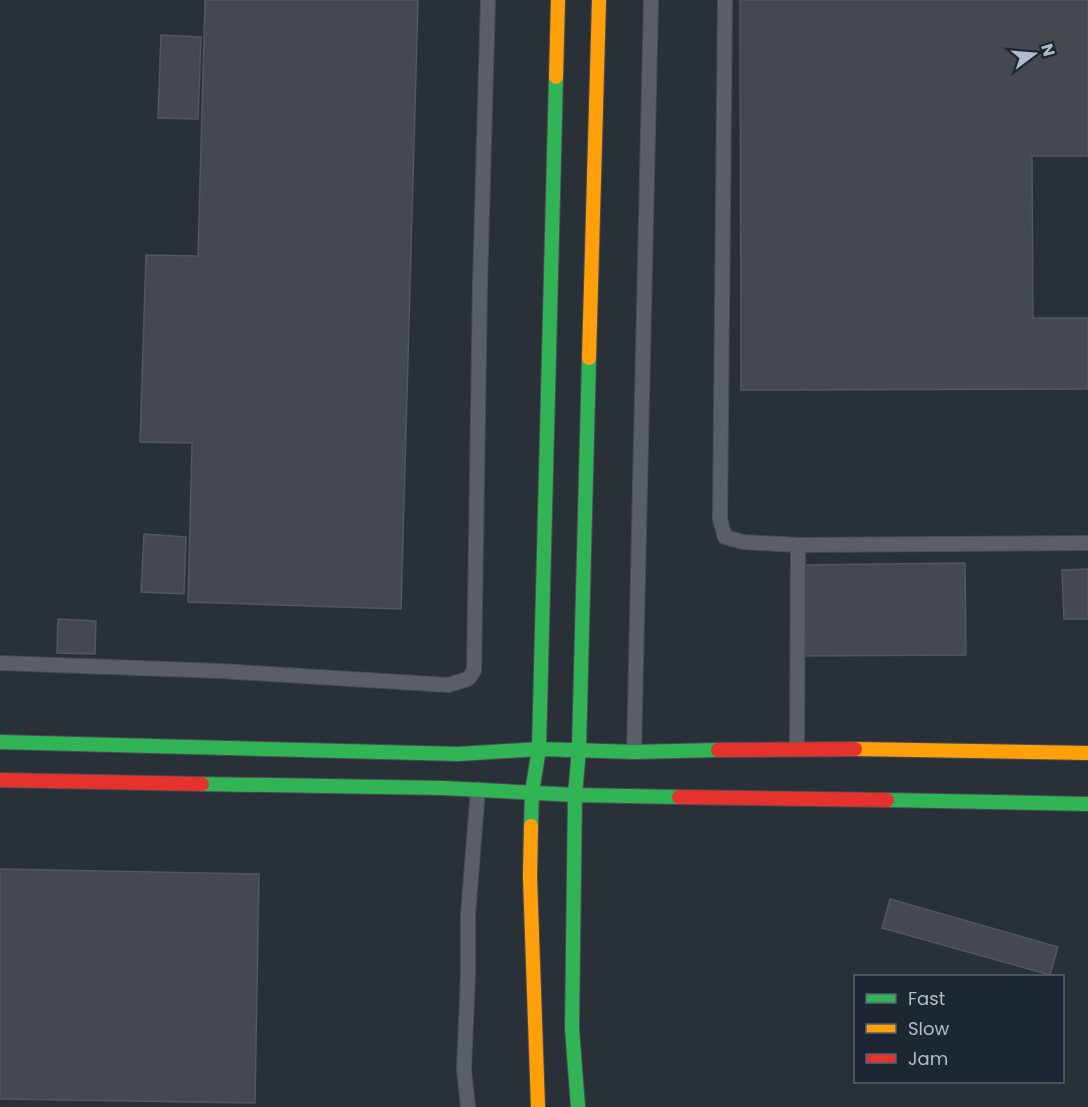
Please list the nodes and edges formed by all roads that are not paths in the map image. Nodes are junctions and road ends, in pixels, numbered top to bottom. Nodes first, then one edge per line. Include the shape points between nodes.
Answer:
1 (488, 0) edge
2 (558, 0) edge
3 (599, 0) edge
4 (651, 0) edge
5 (725, 0) edge
6 (1088, 543) edge
7 (798, 545) junction
8 (0, 663) edge
9 (0, 742) edge
10 (797, 748) junction
11 (539, 749) junction
12 (579, 749) junction
13 (634, 752) junction
14 (1088, 753) edge
15 (0, 780) edge
16 (478, 789) junction
17 (532, 792) junction
18 (574, 795) junction
19 (1088, 804) edge
20 (468, 1107) edge
21 (538, 1107) edge
22 (579, 1107) edge

1 - 8 lane via 474,671 468,679 448,685
2 - 11 street
3 - 12 street
4 - 13 lane
5 - 7 lane via 720,519 725,537
6 - 7 lane
7 - 10 lane
9 - 11 street via 459,754
10 - 13 street
10 - 14 street
11 - 12 street
11 - 17 street
12 - 13 street
12 - 18 street
15 - 16 street
16 - 17 street
16 - 20 lane via 468,915 464,1069
17 - 18 street
17 - 21 street via 530,876
18 - 19 street
18 - 22 street via 572,1028

